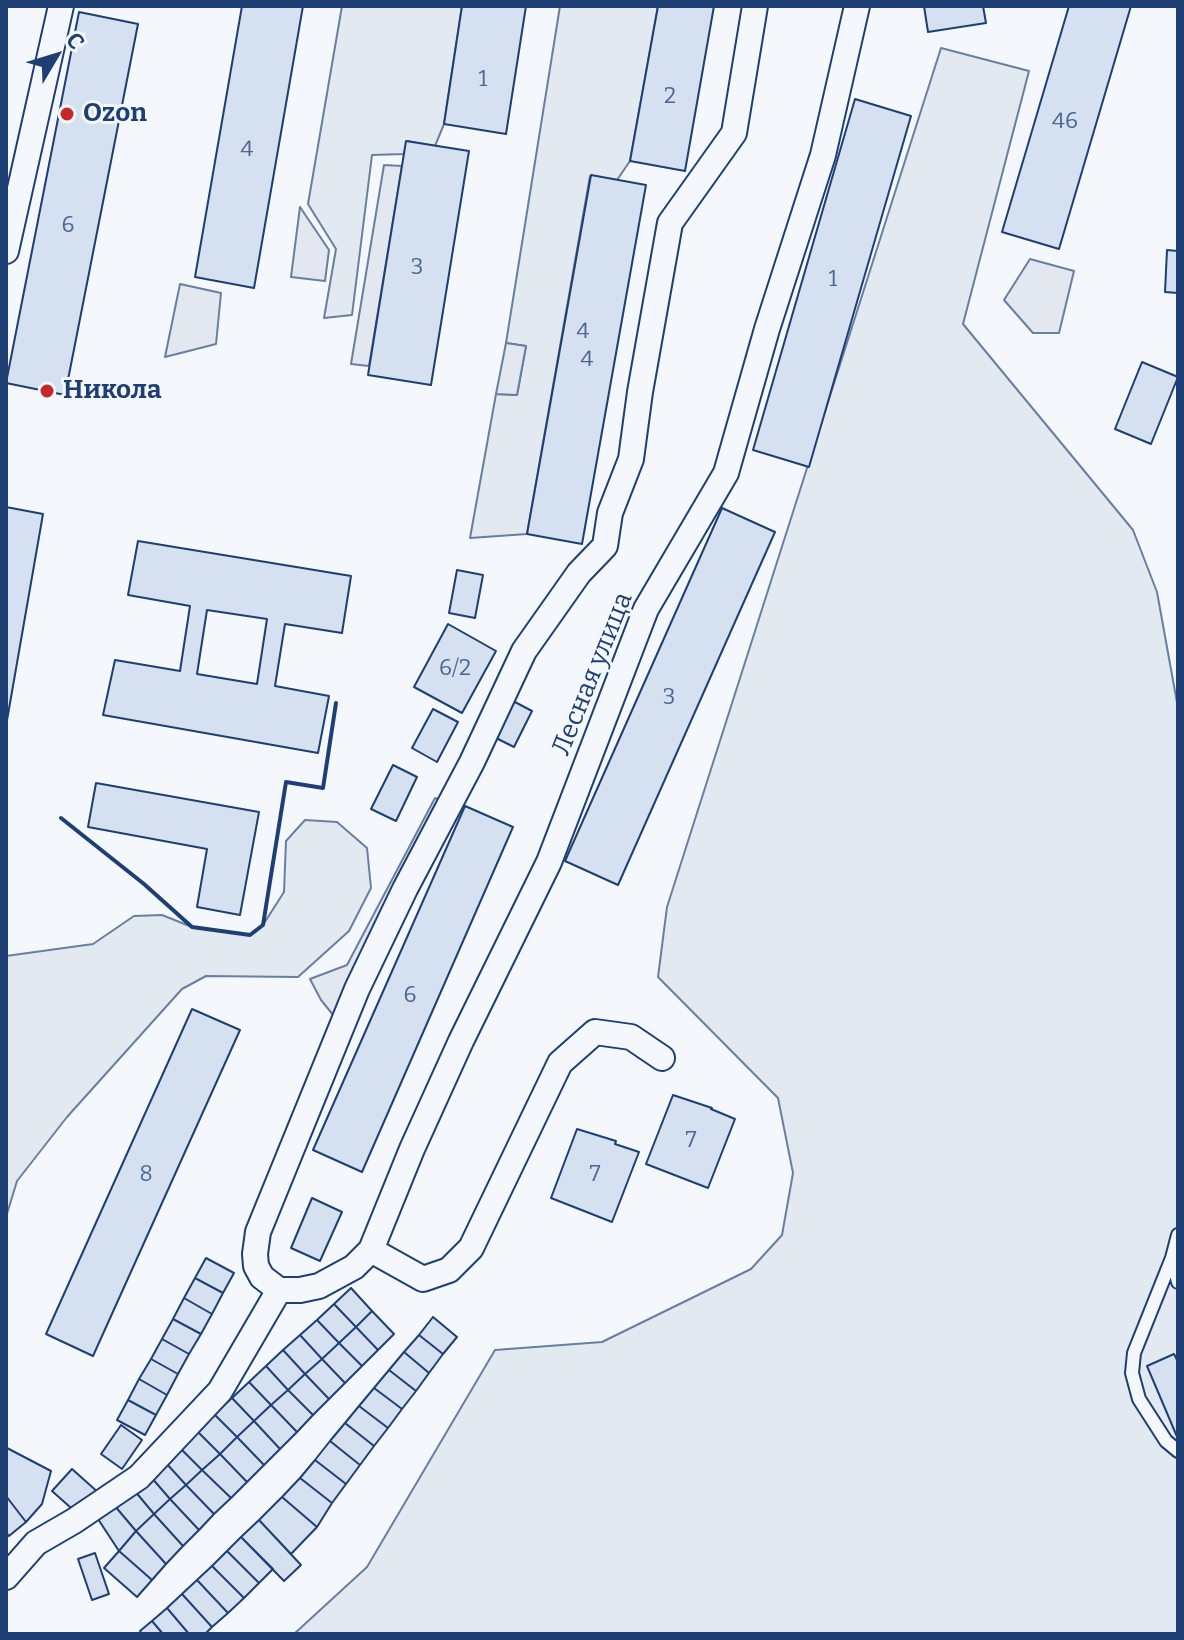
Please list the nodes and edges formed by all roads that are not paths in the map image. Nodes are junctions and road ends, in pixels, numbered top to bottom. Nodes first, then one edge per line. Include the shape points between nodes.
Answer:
1 (61, 6) edge
2 (755, 6) edge
3 (857, 6) edge
4 (6, 251) edge
5 (662, 1058) dead end
6 (1178, 1235) edge
7 (371, 1250) junction
8 (1172, 1258) junction
9 (1178, 1282) edge
10 (279, 1290) junction
11 (1178, 1451) edge
12 (6, 1577) edge

1 - 4 street
2 - 10 street, Лесная улица via 734,133 670,223 631,459 610,513 605,546 579,573 524,651 357,989 258,1232 256,1266
3 - 7 street, Лесная улица via 823,155 726,473 646,609 549,862 461,1041
5 - 7 street via 631,1037 595,1032 560,1063 471,1248 449,1270 423,1279
6 - 8 lane
7 - 10 street, Лесная улица via 354,1267 319,1286
8 - 9 lane
8 - 11 lane via 1134,1353 1132,1373 1139,1399
10 - 12 street via 220,1391 139,1477 36,1543

